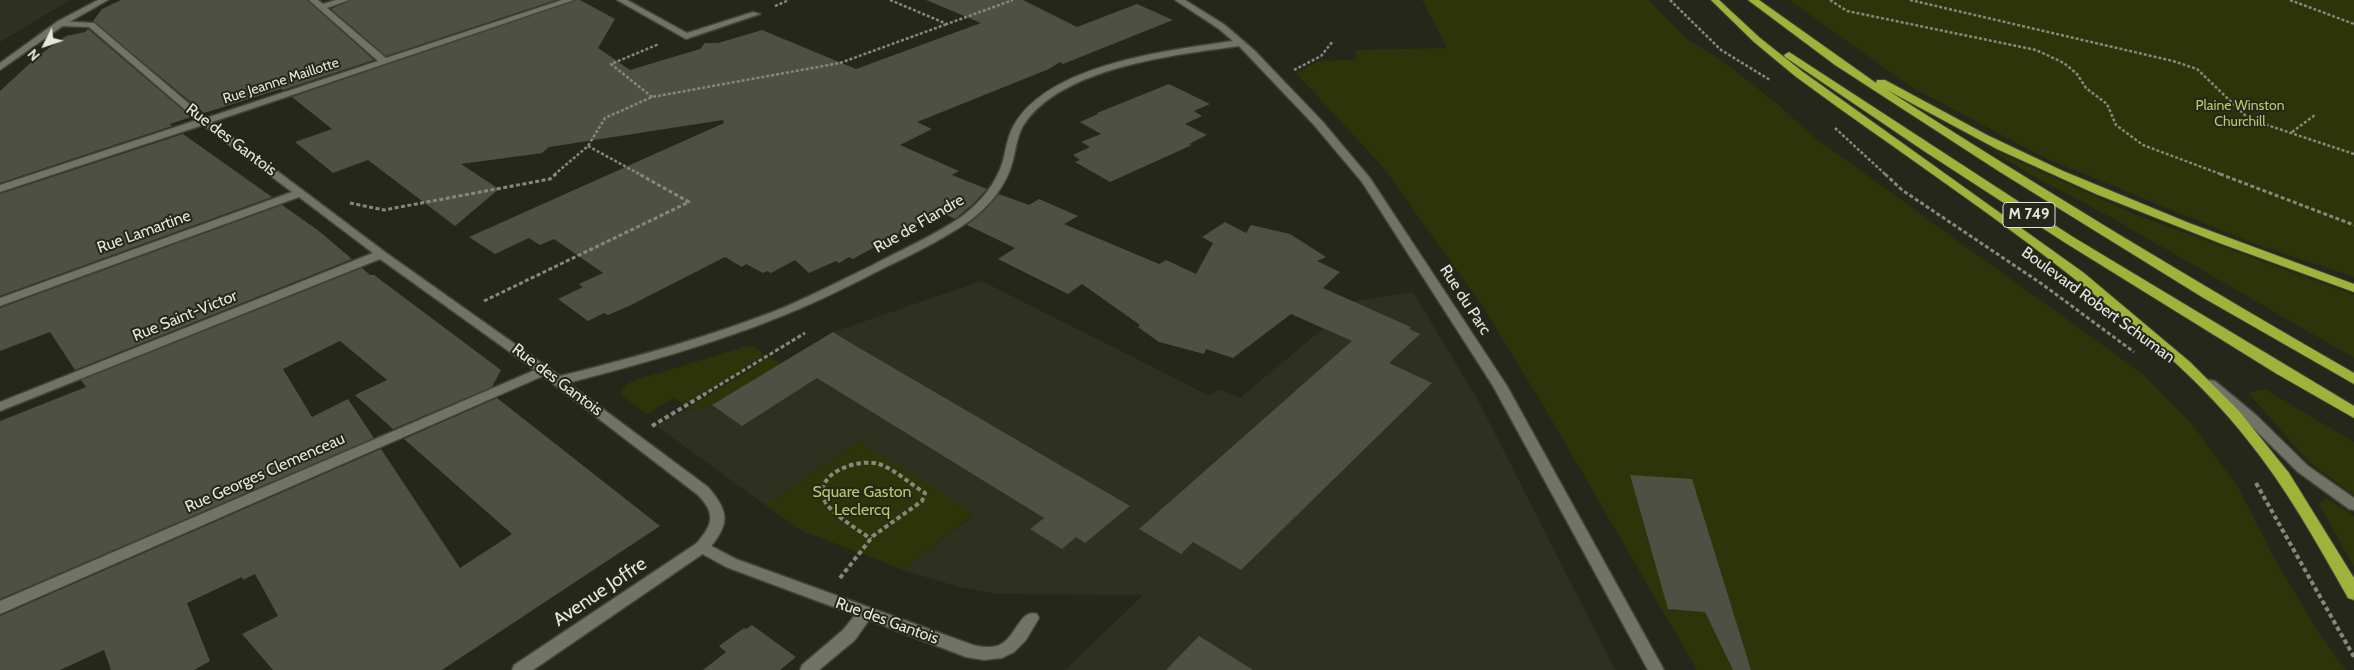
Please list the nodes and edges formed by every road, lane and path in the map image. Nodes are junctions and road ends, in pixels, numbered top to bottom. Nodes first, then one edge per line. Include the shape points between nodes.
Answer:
1 (104, 0) edge
2 (313, 0) edge
3 (345, 0) edge
4 (570, 0) edge
5 (621, 0) edge
6 (890, 0) edge
7 (1012, 0) edge
8 (1179, 0) edge
9 (1670, 0) edge
10 (1715, 0) edge
11 (1753, 0) edge
12 (1830, 0) edge
13 (1910, 0) edge
14 (2290, 0) edge
15 (321, 7) junction
16 (756, 14) dead end
17 (61, 23) junction
18 (946, 24) junction
19 (2354, 24) edge
20 (686, 36) junction
21 (1333, 41) dead end
22 (1808, 41) junction
23 (1241, 44) junction
24 (386, 62) junction
25 (0, 66) edge
26 (1276, 79) junction
27 (1775, 83) dead end
28 (652, 97) junction
29 (2315, 115) dead end
30 (204, 121) junction
31 (1834, 127) dead end
32 (2292, 133) junction
33 (588, 146) junction
34 (2354, 154) edge
35 (0, 189) edge
36 (300, 193) junction
37 (347, 202) dead end
38 (2354, 225) edge
39 (381, 254) junction
40 (2354, 288) edge
41 (0, 302) edge
42 (463, 311) junction
43 (805, 333) dead end
44 (2142, 358) dead end
45 (2190, 369) junction
46 (544, 371) junction
47 (2354, 379) edge
48 (558, 381) junction
49 (0, 407) edge
50 (2354, 413) edge
51 (633, 438) junction
52 (2254, 479) dead end
53 (2354, 506) edge
54 (871, 539) junction
55 (702, 547) junction
56 (2354, 593) edge
57 (824, 598) junction
58 (0, 608) edge
59 (865, 613) junction
60 (1031, 618) dead end
61 (2354, 657) edge
62 (520, 670) edge
63 (808, 670) edge
64 (1656, 670) edge

1 - 17 street
2 - 15 street
3 - 15 street
4 - 24 street, Rue Jeanne Maillotte
5 - 20 street
6 - 18 path
7 - 18 path
8 - 23 street, Rue du Parc via 1222,27
9 - 27 path via 1721,50
10 - 45 highway via 1799,74 2085,282
10 - 50 highway, Boulevard Robert Schuman / M 749 via 1833,86 2024,212
11 - 22 highway, M 749
12 - 38 path via 1847,11 2036,50 2064,63 2077,74 2086,88 2107,104 2116,125 2143,145
13 - 32 path via 2197,69 2249,119
14 - 19 path
15 - 24 street
16 - 20 street
17 - 25 street
17 - 30 street, Rue des Gantois via 91,25
18 - 28 path via 840,62
20 - 28 path via 610,64
21 - 26 path via 1321,56
22 - 40 highway via 1970,132 2034,162 2209,235
22 - 47 highway, M 749 via 1884,94 2056,203
23 - 26 street, Rue du Parc
23 - 48 street, Rue de Flandre via 1141,61 1101,71 1064,86 1030,110 1013,137 998,184 979,207 947,230 820,296 769,318
24 - 30 street, Rue Jeanne Maillotte
26 - 64 street, Rue du Parc via 1366,180 1453,311 1500,386
28 - 33 path via 604,118
29 - 32 path
30 - 35 street, Rue Jeanne Maillotte
30 - 36 street, Rue des Gantois
31 - 44 path, Boulevard Robert Schuman via 1902,190 2042,284
32 - 34 path
33 - 37 path via 550,179 384,210
33 - 42 path via 689,202
36 - 39 street, Rue des Gantois
36 - 41 street, Rue Lamartine
39 - 42 street, Rue des Gantois
39 - 49 street, Rue Saint-Victor
42 - 46 street, Rue des Gantois
43 - 51 path
45 - 53 street via 2251,418 2303,469
45 - 56 highway via 2235,415 2270,460 2311,519
46 - 48 street, Rue des Gantois
46 - 58 street, Rue Georges Clemenceau
48 - 51 street, Rue des Gantois
51 - 55 street, Rue des Gantois via 703,491 717,506 715,531
52 - 61 path
54 - 54 path via 922,501 925,493 878,463 845,466 828,478 822,490 824,501
54 - 57 path
55 - 57 street, Rue des Gantois via 731,563
55 - 62 street, Avenue Joffre
57 - 59 street, Rue des Gantois
59 - 60 street, Rue des Gantois via 972,652 990,654 1010,648
59 - 63 street via 849,635

